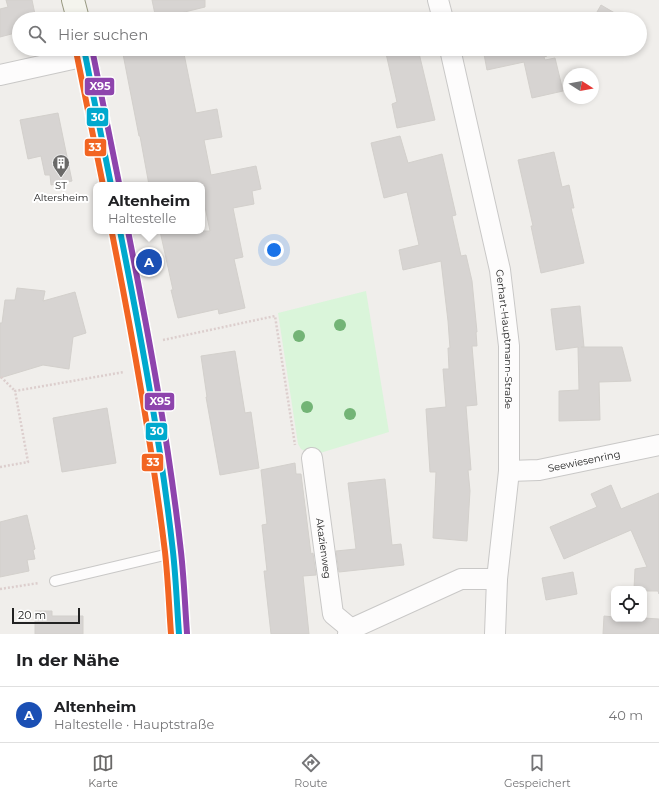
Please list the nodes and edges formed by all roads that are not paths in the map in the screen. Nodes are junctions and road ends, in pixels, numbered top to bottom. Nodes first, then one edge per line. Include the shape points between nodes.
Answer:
1 (73, 0) edge
2 (438, 0) edge
3 (76, 12) edge
4 (441, 12) edge
5 (73, 56) edge
6 (86, 56) edge
7 (452, 56) edge
8 (0, 75) edge
9 (110, 182) edge
10 (121, 234) edge
11 (659, 445) edge
12 (312, 458) road end
13 (509, 471) junction
14 (173, 553) junction
15 (497, 579) junction
16 (56, 581) road end
17 (350, 631) edge
18 (179, 634) edge
19 (495, 634) edge

1 - 3 main road
2 - 4 street
5 - 8 street
6 - 9 main road
7 - 13 street, Gerhart-Hauptmann-Straße via 500,270 509,346
10 - 14 main road via 142,344
11 - 13 street, Seewiesenring via 539,470
12 - 17 street, Akazienweg via 333,614
13 - 15 street, Gerhart-Hauptmann-Straße
14 - 16 lane
14 - 18 main road
15 - 17 street, Akazienweg via 461,579
15 - 19 street, Gerhart-Hauptmann-Straße

